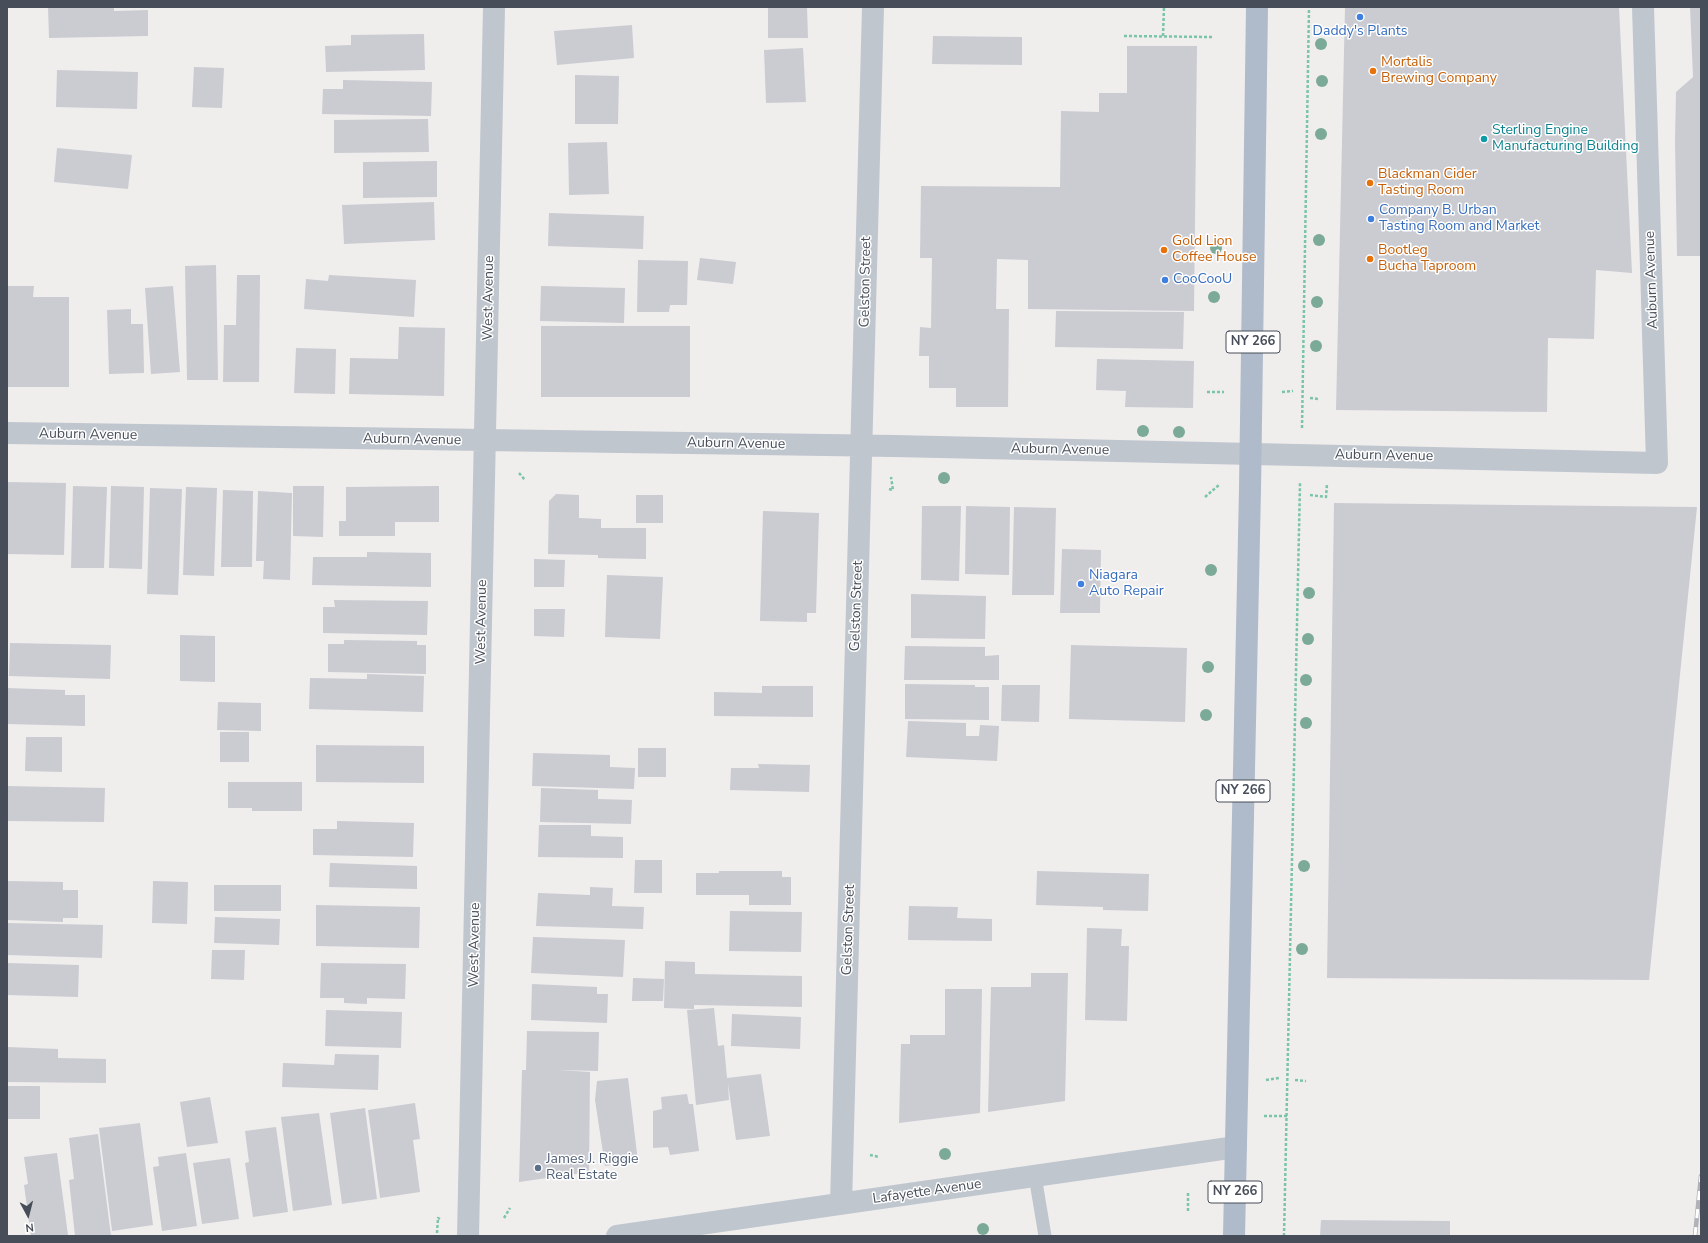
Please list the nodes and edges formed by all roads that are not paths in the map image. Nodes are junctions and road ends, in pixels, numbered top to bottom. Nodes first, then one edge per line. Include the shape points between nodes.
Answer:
1 (494, 7) edge
2 (873, 7) edge
3 (1257, 7) edge
4 (1643, 7) edge
5 (7, 433) edge
6 (486, 440) junction
7 (862, 446) junction
8 (1251, 453) junction
9 (1236, 1147) junction
10 (1035, 1176) junction
11 (841, 1204) junction
12 (468, 1236) edge
13 (617, 1236) edge
14 (1045, 1236) edge
15 (1234, 1236) edge

1 - 6 street, West Avenue
2 - 7 street, Gelston Street
3 - 8 main road, NY 266
4 - 8 street, Auburn Avenue via 1658,463
5 - 6 street, Auburn Avenue
6 - 7 street, Auburn Avenue
6 - 12 street, West Avenue
7 - 8 street, Auburn Avenue
7 - 11 street, Gelston Street
8 - 9 main road, NY 266
9 - 10 street, Lafayette Avenue
9 - 15 main road, NY 266
10 - 11 street, Lafayette Avenue
10 - 14 lane
11 - 13 street, Lafayette Avenue

